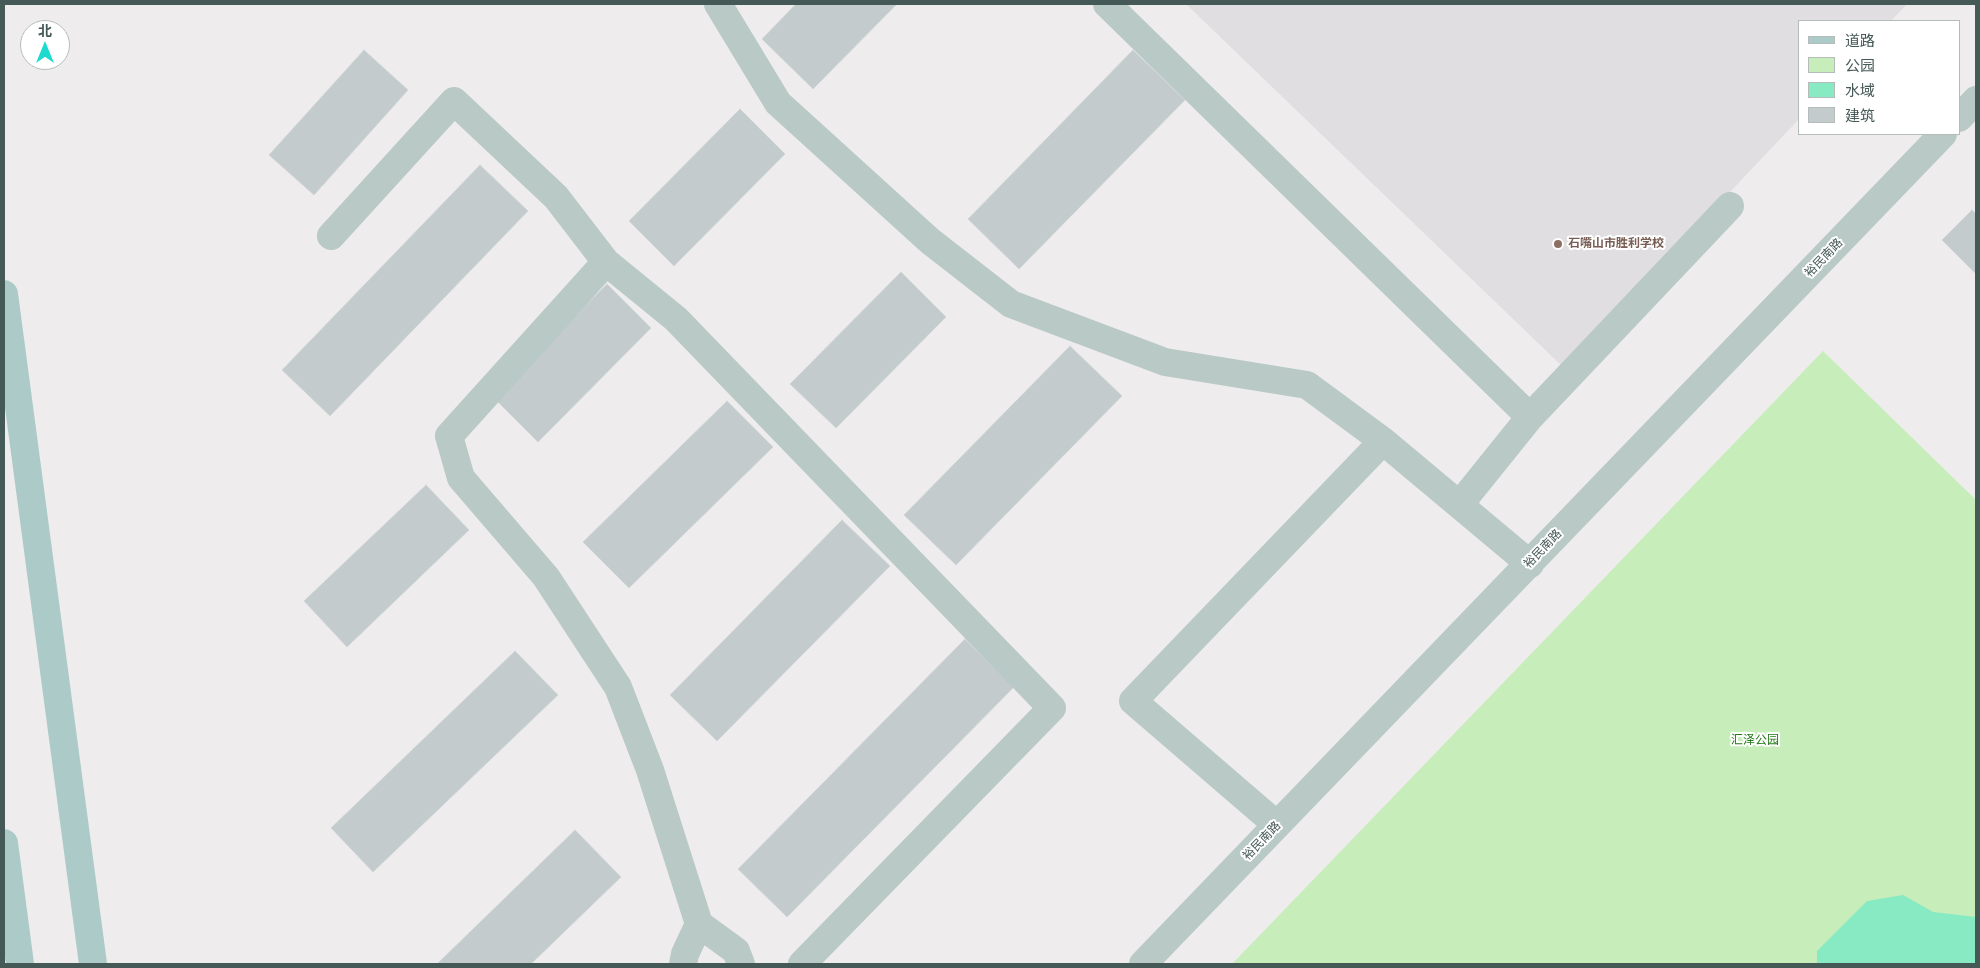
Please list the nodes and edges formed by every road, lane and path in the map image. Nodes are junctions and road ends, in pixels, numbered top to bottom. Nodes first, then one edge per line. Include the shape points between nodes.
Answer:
1 (718, 4) edge
2 (1107, 4) edge
3 (1976, 100) edge
4 (1960, 117) edge
5 (1943, 135) edge
6 (1730, 206) dead end
7 (331, 236) dead end
8 (606, 262) junction
9 (4, 294) edge
10 (1530, 417) junction
11 (1383, 441) junction
12 (1460, 504) junction
13 (1530, 564) junction
14 (1277, 825) junction
15 (4, 843) edge
16 (699, 924) junction
17 (20, 964) edge
18 (93, 964) edge
19 (683, 964) edge
20 (741, 964) edge
21 (802, 964) edge
22 (1143, 964) edge

1 - 11 street via 778,103 930,241 1011,304 1164,362 1307,385
2 - 10 street
3 - 4 street
5 - 13 street, 裕民南路
6 - 10 street
7 - 8 street via 454,101 556,197
8 - 16 street via 449,436 461,478 546,577 618,688 650,770
8 - 21 street via 676,318 1052,708
9 - 18 main road
10 - 12 street
11 - 12 street
11 - 14 street via 1133,701
12 - 13 street
13 - 14 street, 裕民南路
14 - 22 street, 裕民南路
15 - 17 main road
16 - 19 street
16 - 20 street via 736,951

